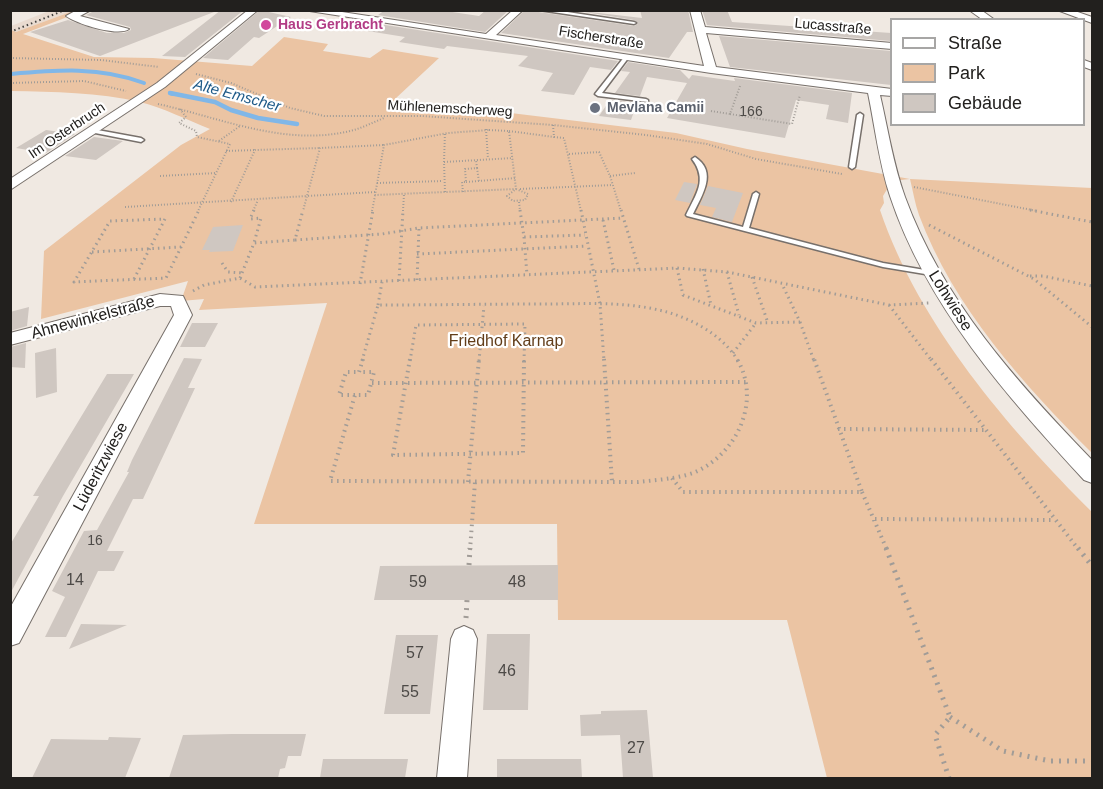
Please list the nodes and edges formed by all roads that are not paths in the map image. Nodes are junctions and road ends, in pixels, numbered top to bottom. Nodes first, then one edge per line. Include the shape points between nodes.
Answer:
1 (87, 10) edge
2 (254, 10) edge
3 (307, 10) edge
4 (519, 10) edge
5 (541, 10) edge
6 (695, 10) edge
7 (973, 10) edge
8 (1061, 10) edge
9 (334, 12) edge
10 (987, 18) edge
11 (1092, 20) edge
12 (634, 23) dead end
13 (124, 29) dead end
14 (702, 30) junction
15 (489, 36) junction
16 (890, 46) edge
17 (627, 57) junction
18 (711, 70) junction
19 (873, 92) junction
20 (890, 93) edge
21 (646, 101) dead end
22 (860, 115) dead end
23 (92, 131) junction
24 (141, 140) dead end
25 (695, 159) dead end
26 (10, 165) edge
27 (852, 167) dead end
28 (36, 169) junction
29 (10, 186) edge
30 (756, 194) dead end
31 (745, 230) junction
32 (931, 273) junction
33 (177, 300) joint
34 (10, 339) edge
35 (1092, 474) edge
36 (10, 634) edge
37 (464, 639) dead end
38 (452, 778) edge

1 - 13 street via 71,16
2 - 23 street, Im Osterbruch via 140,100
3 - 9 street, Fischerstraße
4 - 15 street
5 - 12 lane
6 - 14 street
7 - 10 street
8 - 11 street
9 - 15 street, Fischerstraße
14 - 16 street, Lucasstraße
14 - 18 street
15 - 17 street, Fischerstraße
17 - 18 street, Fischerstraße
17 - 21 lane via 597,94
18 - 19 street, Fischerstraße
19 - 20 street, Fischerstraße
19 - 32 street, Lohwiese via 892,180
22 - 27 lane
23 - 24 lane
23 - 28 street, Im Osterbruch
25 - 31 lane via 706,180 689,216
26 - 28 street
28 - 29 street, Im Osterbruch
30 - 31 lane
31 - 32 lane via 883,265
32 - 35 street, Lohwiese via 998,370
33 - 34 street, Ahnewinkelstraße via 160,300
33 - 36 street, Lüderitzwiese via 183,315
37 - 38 street

